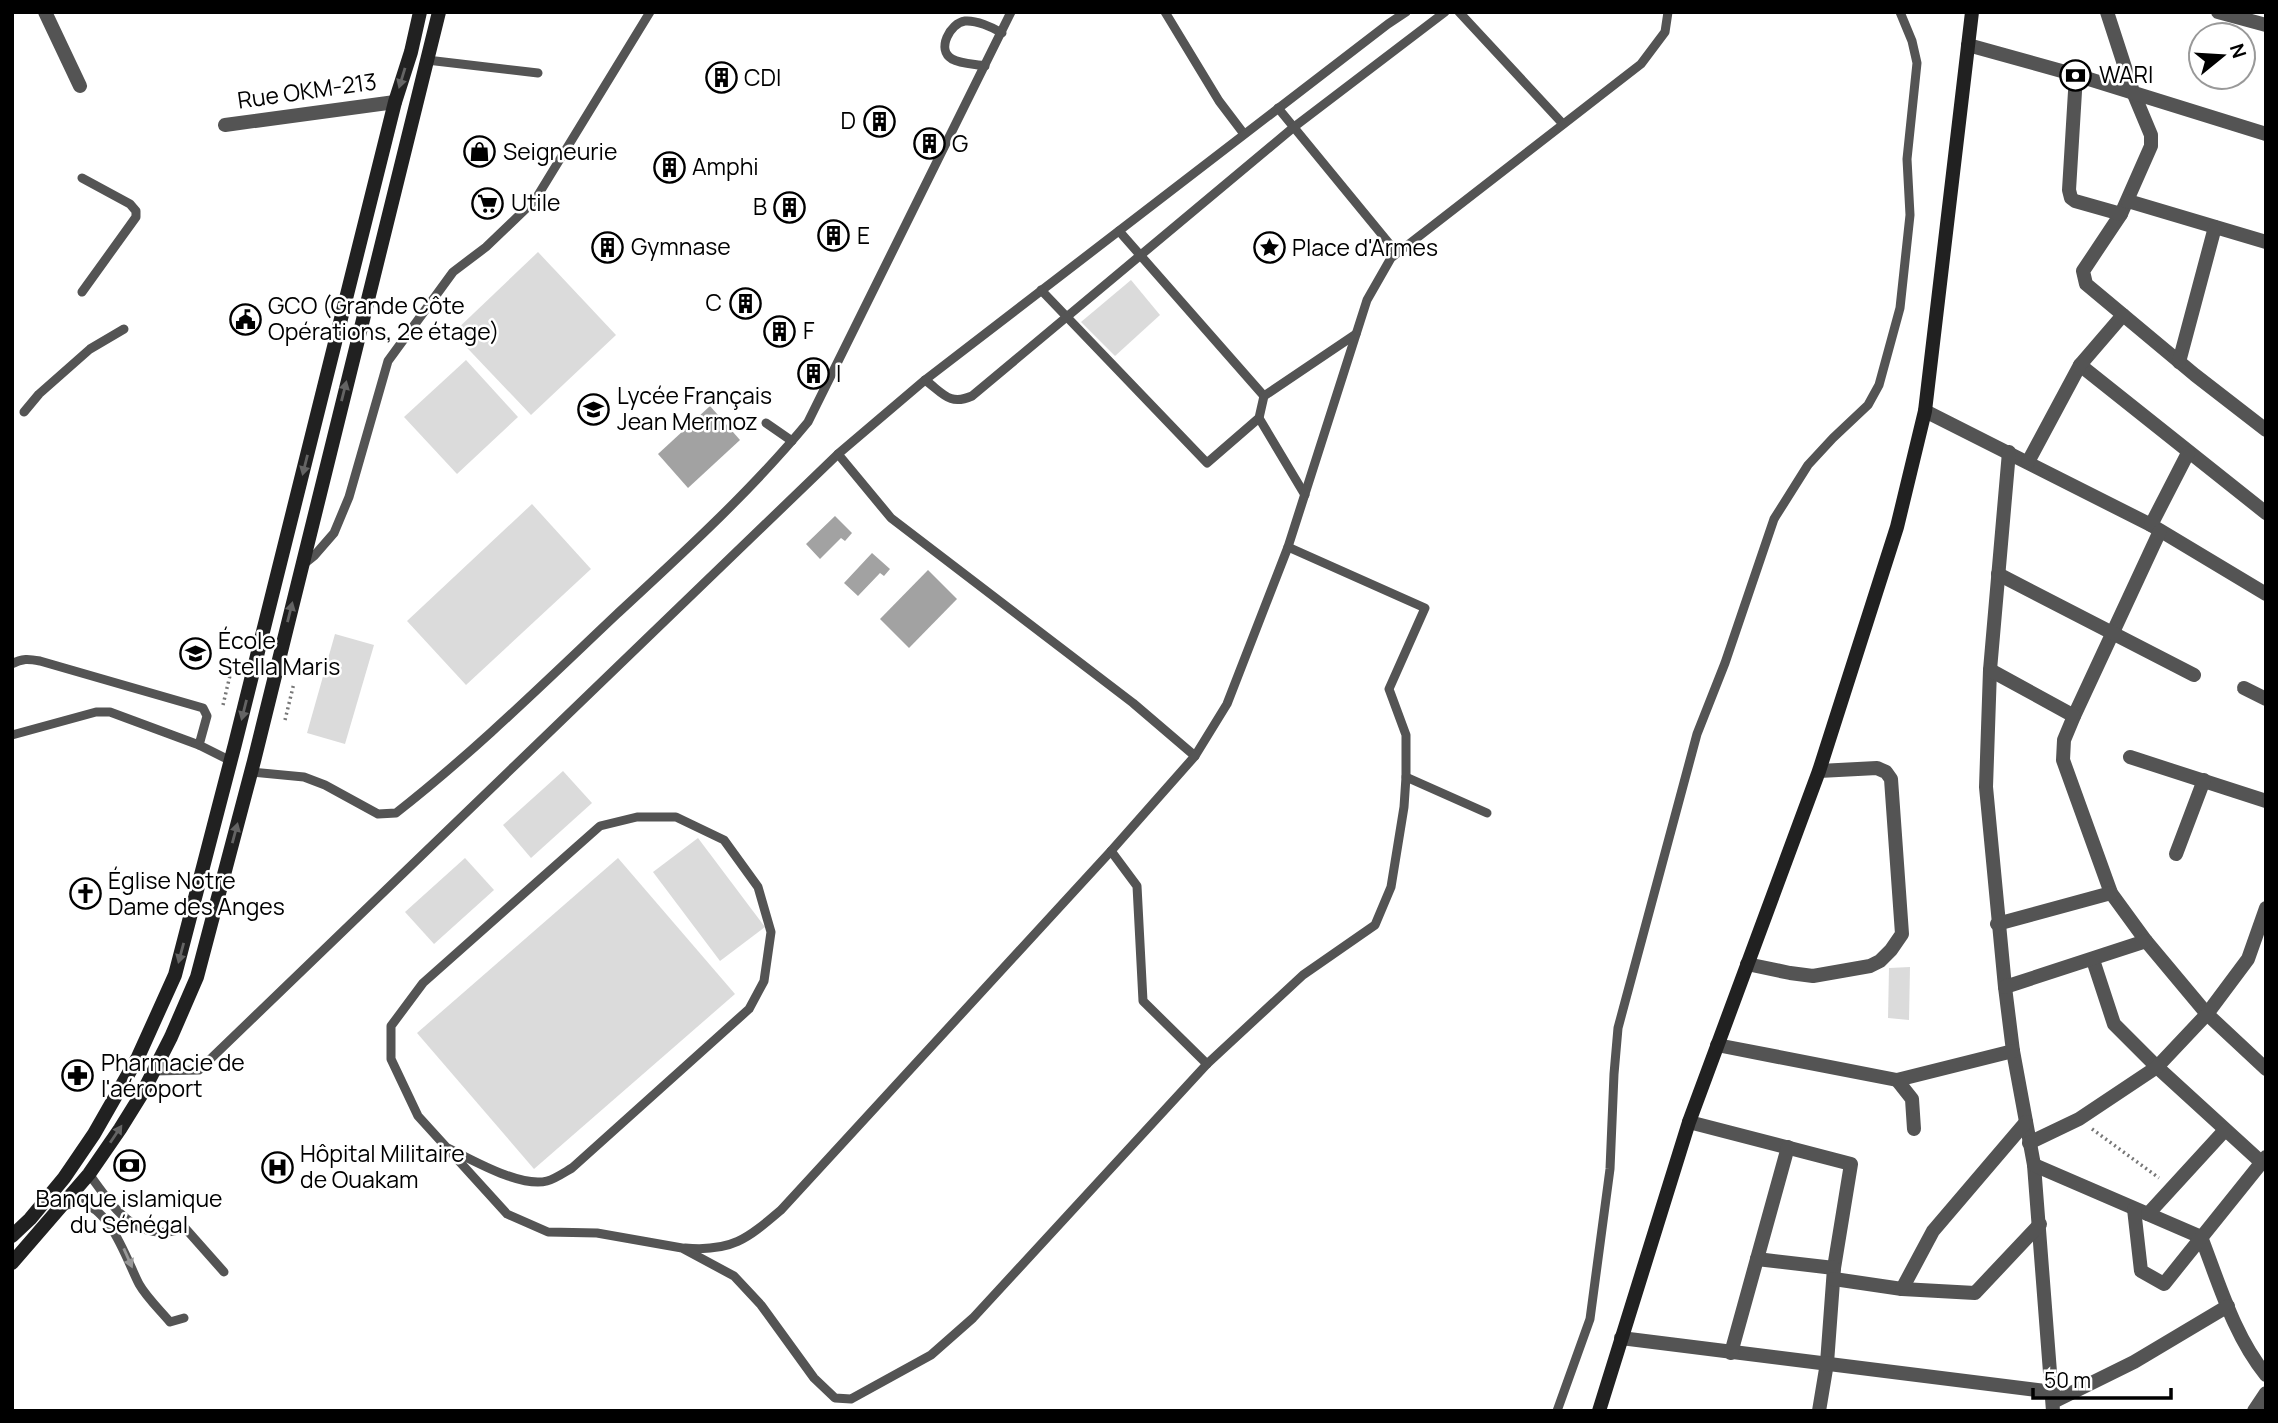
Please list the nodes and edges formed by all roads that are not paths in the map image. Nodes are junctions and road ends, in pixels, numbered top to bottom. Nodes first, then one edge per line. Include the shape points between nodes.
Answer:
1 (45, 12) edge
2 (420, 12) edge
3 (439, 12) edge
4 (650, 12) edge
5 (1011, 12) edge
6 (1166, 12) edge
7 (1406, 12) edge
8 (1445, 12) edge
9 (1459, 12) edge
10 (1668, 12) edge
11 (1900, 12) edge
12 (1972, 12) edge
13 (2108, 12) edge
14 (2218, 12) edge
15 (976, 17) edge
16 (2266, 25) edge
17 (1002, 33) junction
18 (1968, 45) junction
19 (427, 60) junction
20 (985, 66) junction
21 (538, 73) dead end
22 (2076, 75) junction
23 (80, 86) dead end
24 (2133, 92) junction
25 (395, 102) junction
26 (1278, 108) junction
27 (1563, 124) junction
28 (226, 125) dead end
29 (1294, 127) junction
30 (1244, 134) junction
31 (2266, 134) edge
32 (82, 178) dead end
33 (2125, 207) junction
34 (2215, 226) junction
35 (1119, 231) junction
36 (2266, 242) edge
37 (1397, 253) junction
38 (1140, 255) junction
39 (1041, 290) junction
40 (82, 292) dead end
41 (2123, 315) junction
42 (1066, 317) junction
43 (124, 329) dead end
44 (1356, 334) junction
45 (2179, 362) junction
46 (2080, 365) junction
47 (925, 380) junction
48 (1264, 396) junction
49 (1925, 411) junction
50 (23, 412) dead end
51 (1259, 418) junction
52 (766, 423) dead end
53 (2266, 430) edge
54 (792, 441) junction
55 (2009, 453) junction
56 (2188, 453) junction
57 (838, 454) junction
58 (2028, 462) junction
59 (1305, 495) junction
60 (2266, 513) edge
61 (2155, 528) junction
62 (1288, 547) junction
63 (301, 566) junction
64 (1998, 574) junction
65 (2266, 594) edge
66 (2113, 634) junction
67 (12, 664) edge
68 (1990, 670) junction
69 (2194, 675) dead end
70 (2244, 688) dead end
71 (2266, 699) edge
72 (2074, 716) junction
73 (12, 735) edge
74 (199, 745) junction
75 (1195, 756) junction
76 (2130, 757) dead end
77 (231, 761) junction
78 (1819, 771) junction
79 (251, 772) junction
80 (1406, 777) junction
81 (2204, 780) junction
82 (2266, 801) edge
83 (1487, 813) dead end
84 (1111, 851) junction
85 (2176, 854) dead end
86 (2111, 893) junction
87 (2266, 908) edge
88 (1997, 924) junction
89 (2146, 941) junction
90 (2093, 960) junction
91 (1747, 964) junction
92 (2004, 987) junction
93 (2207, 1014) junction
94 (1717, 1045) junction
95 (2013, 1051) junction
96 (1207, 1064) junction
97 (2157, 1067) junction
98 (2266, 1069) edge
99 (154, 1071) junction
100 (1897, 1080) junction
101 (1689, 1122) junction
102 (2026, 1122) junction
103 (1914, 1129) dead end
104 (2225, 1129) junction
105 (2029, 1143) junction
106 (446, 1147) junction
107 (1788, 1147) junction
108 (2263, 1160) edge
109 (2034, 1165) junction
110 (89, 1174) junction
111 (63, 1206) junction
112 (2141, 1212) junction
113 (2040, 1224) junction
114 (12, 1236) edge
115 (2202, 1237) junction
116 (682, 1248) junction
117 (1758, 1259) junction
118 (12, 1263) edge
119 (224, 1272) dead end
120 (1834, 1274) junction
121 (1902, 1289) junction
122 (2228, 1306) junction
123 (184, 1318) dead end
124 (1621, 1338) junction
125 (1731, 1353) junction
126 (1827, 1363) junction
127 (2266, 1375) edge
128 (2266, 1393) edge
129 (851, 1399) junction
130 (2053, 1402) edge
131 (857, 1411) edge
132 (1557, 1411) edge
133 (1599, 1411) edge
134 (1819, 1411) edge
135 (2254, 1411) edge

1 - 23 street
2 -> 25 street
3 - 19 street
4 - 63 lane via 535,200 453,272 388,360 349,497 334,533
5 - 17 lane
6 - 30 lane
7 - 26 lane
8 - 29 lane
9 - 27 lane
10 - 27 lane via 1665,32 1641,64
11 - 132 lane via 1917,63 1908,159 1910,215 1900,308 1879,385 1868,405 1808,465 1774,519 1697,734 1618,1028 1610,1169 1590,1319
12 - 18 street
13 - 24 street
14 - 16 street
15 - 17 lane
15 - 20 lane via 948,33 947,55
17 - 20 lane
18 - 22 street
18 - 49 street
19 - 21 lane
63 -> 19 street
20 - 54 lane via 808,422
22 - 24 street
22 - 33 street via 2071,198
24 - 31 street
24 - 33 street via 2151,146
25 - 28 street, Rue OKM-213
25 -> 77 street
26 - 29 lane
26 - 30 lane
27 - 37 lane
29 - 37 lane
29 - 38 lane
30 - 35 lane
32 - 40 lane via 130,204 136,217
33 - 34 street
33 - 41 street via 2083,271 2086,284
34 - 36 street
34 - 45 street
35 - 38 lane
35 - 39 lane
37 - 44 lane via 1367,300
38 - 42 lane
38 - 48 lane
39 - 42 lane
39 - 47 lane
41 - 45 street
41 - 46 street
42 - 47 lane via 972,396 953,401
42 - 51 lane via 1207,463
43 - 50 lane via 90,349
44 - 48 lane
44 - 59 lane
45 - 53 street
46 - 56 street
46 - 58 street
47 - 57 lane
48 - 51 lane
49 - 55 street
49 - 78 street via 1897,527
51 - 59 lane
52 - 54 lane
54 - 79 lane via 706,531 499,726 396,813 378,814 304,777
55 - 58 street
55 - 64 street
56 - 60 street
56 - 61 street
57 - 75 lane via 891,518
57 - 99 lane via 199,1070
58 - 61 street
59 - 62 lane
61 - 65 street
61 - 66 street
62 - 75 lane via 1227,704
62 - 80 lane via 1424,608 1389,689 1406,735
79 -> 63 street
64 - 66 street
64 - 68 street
66 - 69 street
66 - 72 street
67 - 74 lane via 40,661 203,708 206,716
68 - 72 street
68 - 88 street via 1986,787
70 - 71 street
72 - 86 street via 2064,740 2063,760
73 - 74 lane via 110,712
74 - 77 lane
75 - 84 lane
76 - 81 street
77 -> 114 street via 175,975 159,1015 94,1134 64,1178
78 - 91 street
78 - 91 street via 1877,768 1891,779 1902,934 1880,961 1870,966 1813,976
99 -> 79 street via 197,976
80 - 83 lane
80 - 96 lane via 1391,887 1375,925 1303,975
81 - 82 street
81 - 85 street
84 - 96 lane via 1137,886 1143,1001
84 - 116 lane via 781,1210 749,1237 732,1244
86 - 88 street
86 - 89 street
87 - 93 street via 2248,960
88 - 92 street
89 - 90 street
89 - 93 street
90 - 92 street
90 - 97 street via 2114,1024
91 - 94 street
92 - 95 street
93 - 97 street
93 - 98 street
94 - 100 street
94 - 101 street
95 - 100 street
95 - 102 street
96 - 129 lane via 973,1318 931,1355
97 - 104 street
97 - 105 street via 2079,1119
110 -> 99 street
100 - 103 street via 1912,1099
101 - 107 street
101 - 124 street
102 - 105 street
102 - 121 street via 1933,1231
104 - 108 street
104 - 112 street via 2172,1188
105 - 109 street
106 - 106 lane via 418,1116 391,1059 390,1026 423,983 600,826 637,817 676,817 724,840 758,887 771,932 764,981 749,1009 572,1168 547,1181 493,1171
106 - 116 lane via 508,1214 538,1228
107 - 117 street
107 - 120 street via 1851,1164
108 - 115 street
109 - 112 street
109 - 113 street
110 - 111 street
110 - 119 lane via 120,1216 147,1231 171,1233 185,1228
111 - 118 street
111 -> 123 lane via 78,1203 95,1210 124,1248 140,1285 156,1306 170,1322
112 - 115 street
112 - 115 street via 2141,1271 2164,1284
113 - 121 street via 1975,1293
113 - 130 street
115 - 122 street
116 - 129 lane via 734,1276 814,1378 835,1398
117 - 120 street
117 - 125 street
120 - 121 street
120 - 126 street
122 - 127 street
122 - 130 street via 2134,1362
124 - 125 street
124 - 133 street
125 - 126 street
126 - 130 street
126 - 134 street
128 - 135 street
129 - 131 lane

